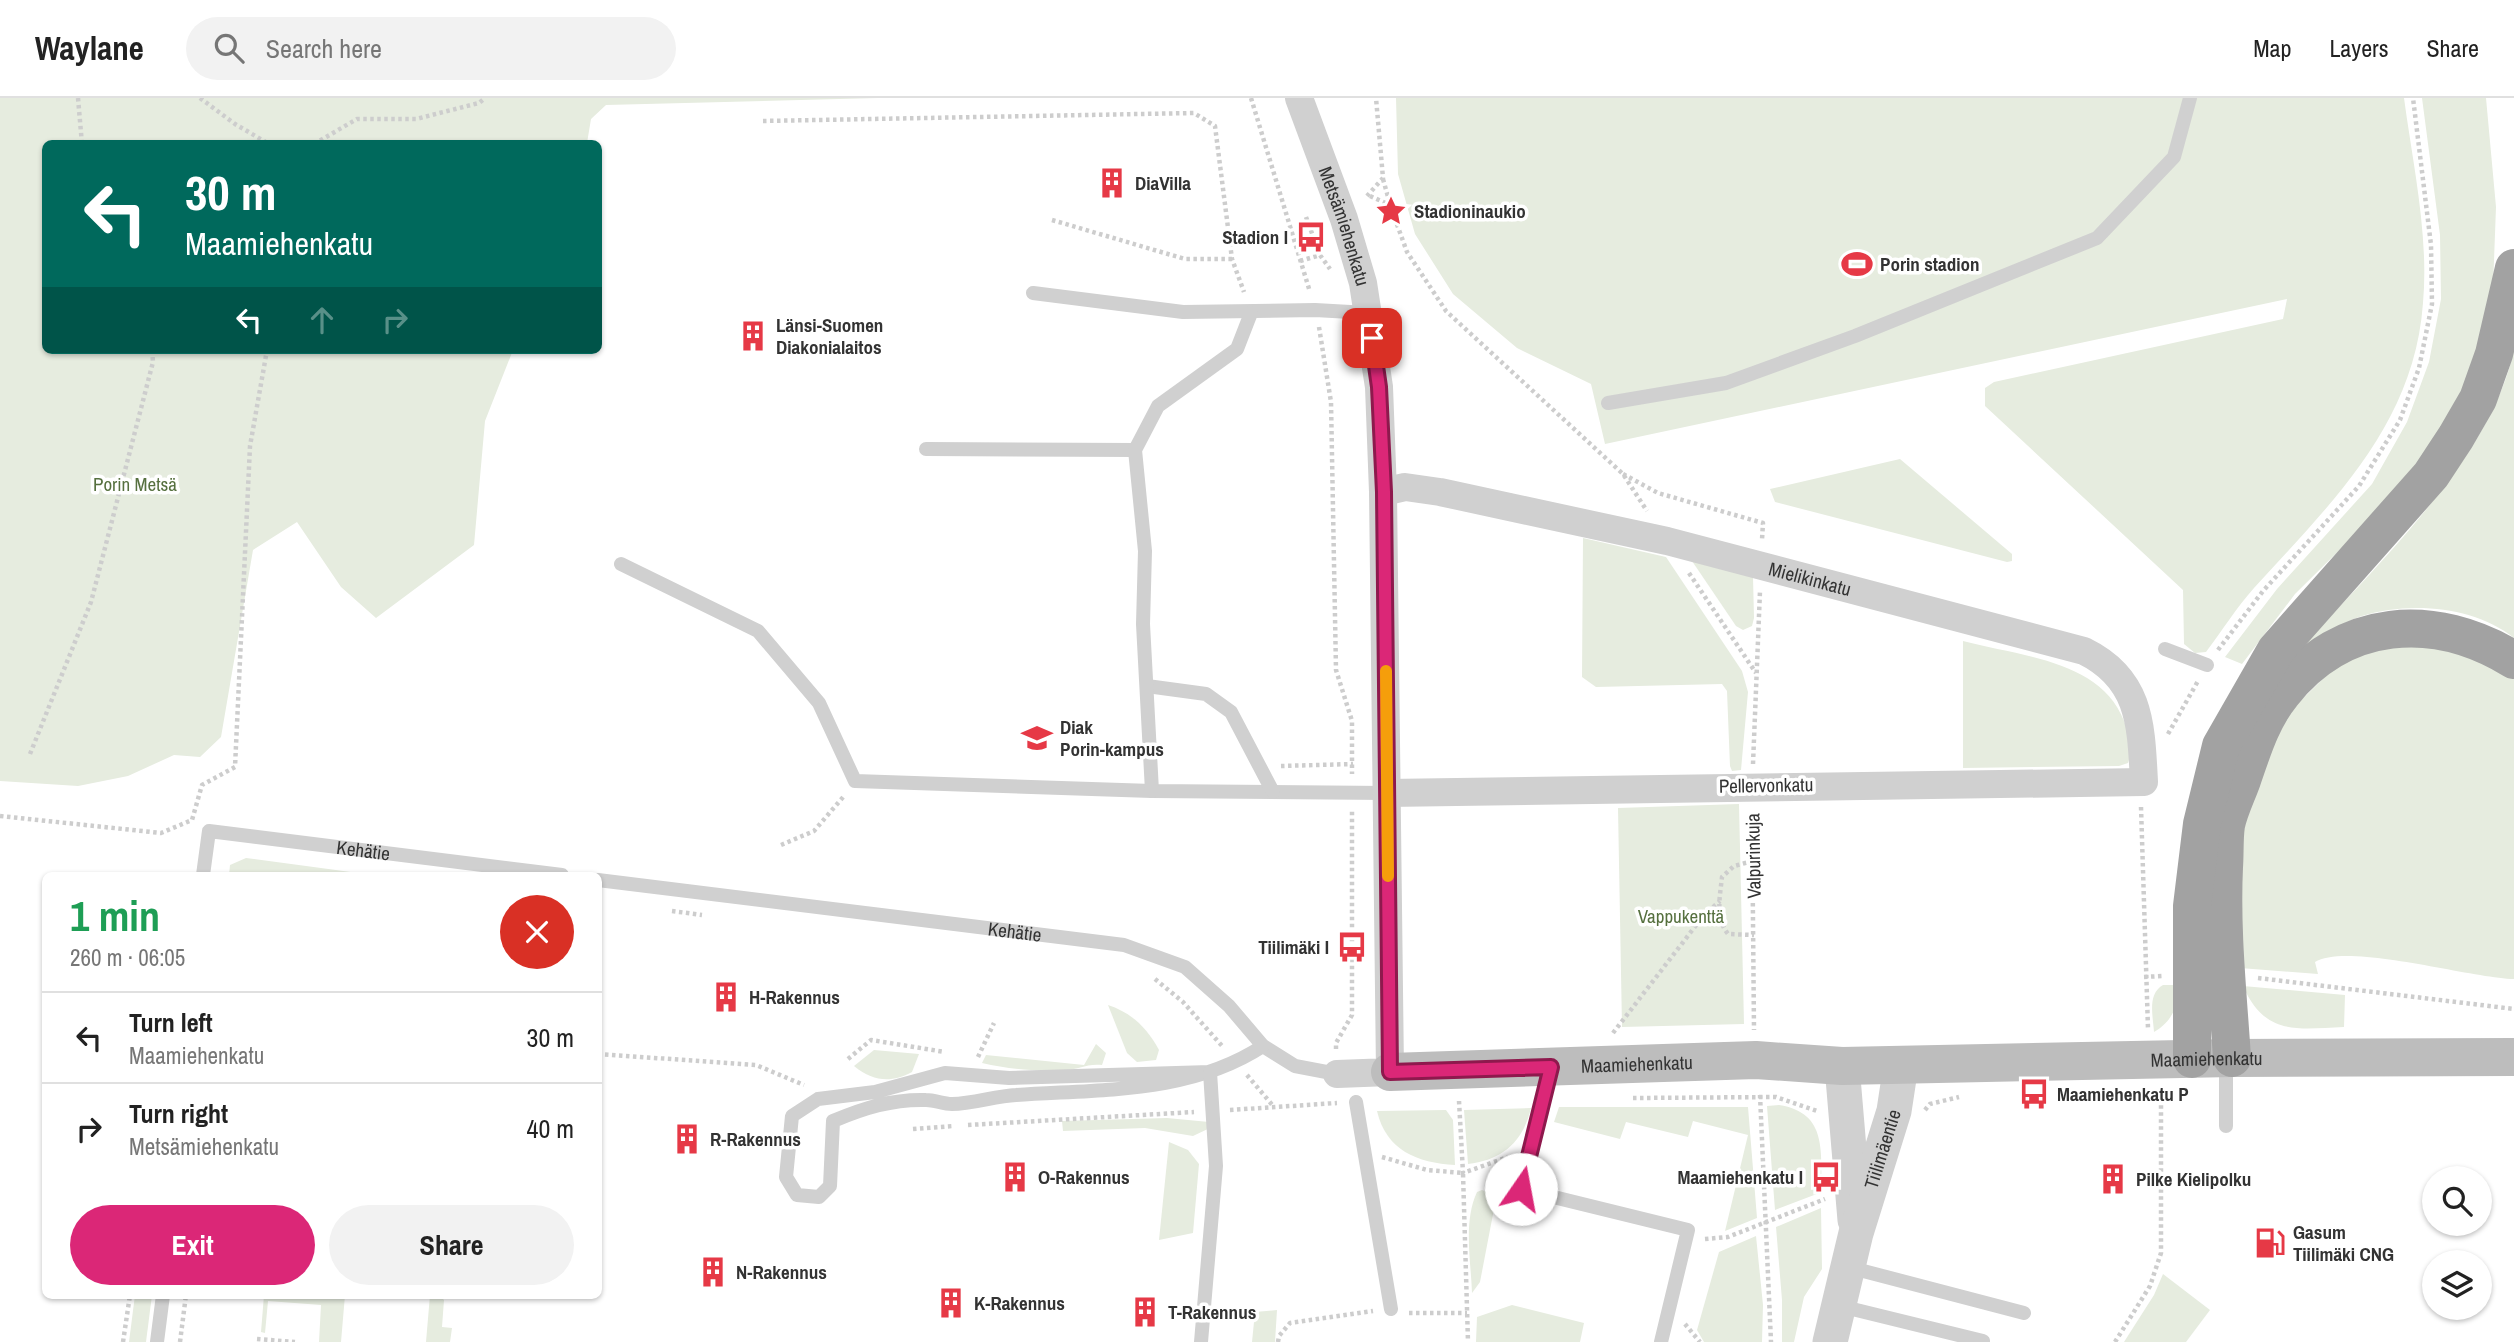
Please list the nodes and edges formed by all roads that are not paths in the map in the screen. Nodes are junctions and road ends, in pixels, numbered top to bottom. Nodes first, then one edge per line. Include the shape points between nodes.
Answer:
1 (1298, 98) edge
2 (2190, 98) edge
3 (2514, 268) edge
4 (1033, 293) dead end
5 (1251, 313) junction
6 (1368, 313) junction
7 (1608, 403) dead end
8 (926, 449) dead end
9 (1135, 450) junction
10 (1384, 492) junction
11 (621, 564) dead end
12 (2165, 649) dead end
13 (2514, 660) edge
14 (2207, 665) road end
15 (1147, 686) junction
16 (2144, 782) joint
17 (1152, 791) junction
18 (1273, 792) junction
19 (1387, 793) junction
20 (203, 872) edge
21 (538, 872) edge
22 (602, 880) edge
23 (2209, 976) junction
24 (1263, 1046) junction
25 (2514, 1057) edge
26 (2216, 1059) junction
27 (1901, 1065) junction
28 (1842, 1066) junction
29 (1551, 1067) junction
30 (1210, 1072) junction
31 (1390, 1072) junction
32 (1337, 1074) joint
33 (925, 1078) junction
34 (928, 1099) junction
35 (1356, 1102) dead end
36 (2226, 1126) dead end
37 (1856, 1233) junction
38 (1848, 1267) junction
39 (163, 1299) edge
40 (1839, 1305) junction
41 (1391, 1308) road end
42 (2024, 1312) dead end
43 (1983, 1341) edge
44 (158, 1342) edge
45 (1201, 1342) edge
46 (1661, 1342) edge
47 (1830, 1342) edge

1 - 6 street, Metsämiehenkatu via 1344,219
2 - 7 lane via 2174,157 2097,237 1855,336 1726,383
3 - 23 highway via 2494,354 2478,399 2456,437 2414,494 2276,650 2221,746 2202,824 2192,906
4 - 5 lane via 1183,312
5 - 6 lane
5 - 9 lane via 1237,349 1158,406
6 - 10 street, Metsämiehenkatu via 1379,387
8 - 9 lane
9 - 15 lane via 1145,551
10 - 16 street, Mielikinkatu via 1405,487 1440,492 1667,541 2084,651 2107,662 2136,706
10 - 19 street, Metsämiehenkatu
11 - 17 lane via 758,631 819,703 855,781
12 - 14 lane
13 - 23 highway via 2458,633 2395,628 2361,636 2306,668 2281,695 2261,728 2226,825 2222,906
15 - 17 lane
15 - 18 lane via 1206,694 1231,712
16 - 19 street, Pellervonkatu
17 - 18 lane
18 - 19 lane
19 - 31 street, Metsämiehenkatu
20 - 21 lane, Kehätie via 209,831
22 - 24 lane, Kehätie via 1124,945 1185,967 1229,1006
23 - 26 highway
24 - 30 lane via 1237,1063
24 - 32 lane, Kehätie via 1295,1066
25 - 26 main road, Maamiehenkatu
26 - 27 main road, Maamiehenkatu
26 - 36 lane
27 - 28 main road, Maamiehenkatu
27 - 37 street, Tiilimäentie via 1894,1111
28 - 29 main road, Maamiehenkatu via 1756,1060
28 - 37 street, Tiilimäentie
29 - 31 main road, Maamiehenkatu
29 - 46 lane via 1521,1189 1688,1230
30 - 33 lane via 1009,1079 945,1073
30 - 34 lane via 1170,1084 997,1096 951,1104
30 - 45 lane via 1216,1166
31 - 32 street, Kehätie
33 - 34 lane
33 - 34 lane via 876,1092 818,1099 792,1116 786,1177 797,1195 819,1197 830,1186 833,1121 872,1104
35 - 41 lane
37 - 38 street, Tiilimäentie
38 - 40 street, Tiilimäentie
38 - 42 lane
39 - 44 lane
40 - 43 lane
40 - 47 street, Tiilimäentie

